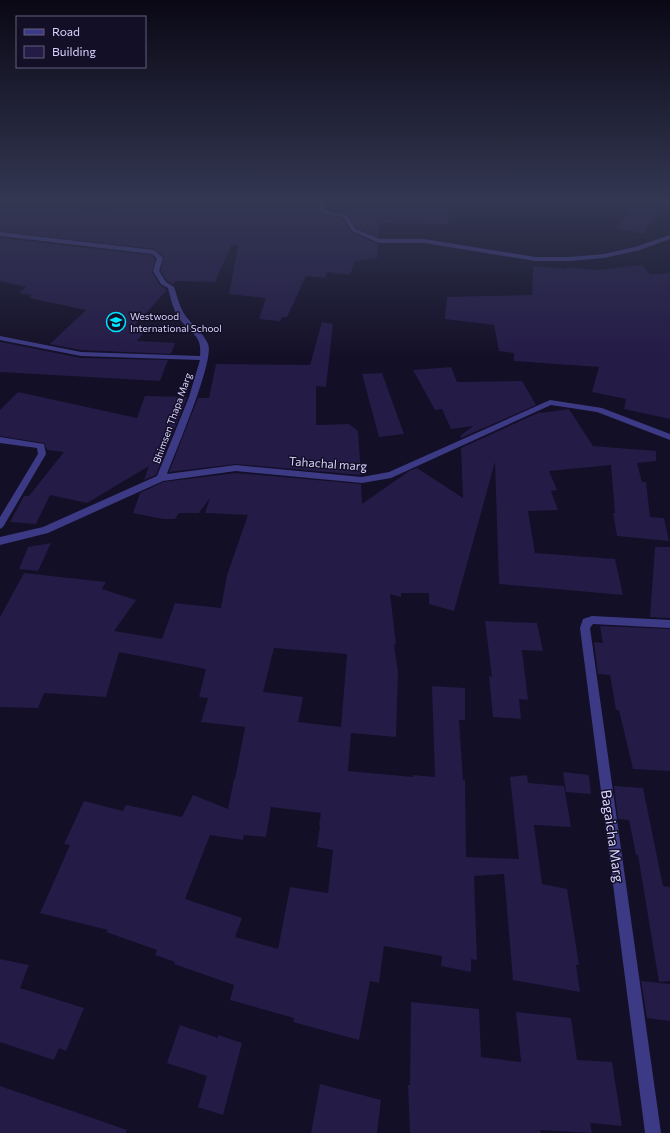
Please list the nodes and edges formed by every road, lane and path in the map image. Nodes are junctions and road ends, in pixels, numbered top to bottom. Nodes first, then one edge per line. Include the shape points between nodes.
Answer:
1 (156, 254) edge
2 (503, 254) edge
3 (614, 254) edge
4 (0, 338) edge
5 (204, 358) junction
6 (670, 436) edge
7 (0, 440) edge
8 (161, 478) junction
9 (0, 525) edge
10 (0, 541) edge
11 (670, 624) edge
12 (653, 1133) edge

1 - 5 street, Bhimsen Thapa Marg via 160,258 156,270 163,282 171,288 185,321 198,333 205,345
2 - 3 street via 552,260
4 - 5 street via 81,354
5 - 8 street, Bhimsen Thapa Marg via 193,397
6 - 8 street, Tahachal marg via 599,410 550,402 391,475 362,480 236,468
7 - 9 street via 41,446 42,454
8 - 10 street, Tahachal marg via 45,530
11 - 12 street, Bagaicha Marg via 592,620 587,622 585,628

